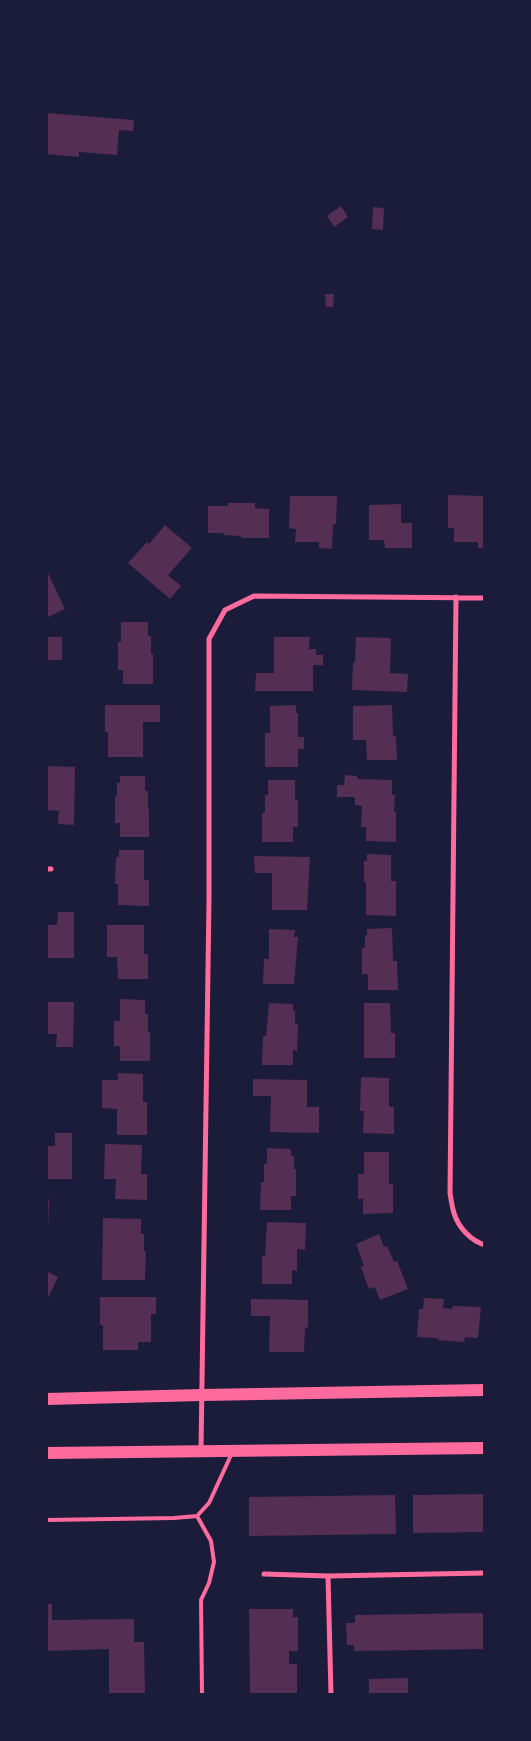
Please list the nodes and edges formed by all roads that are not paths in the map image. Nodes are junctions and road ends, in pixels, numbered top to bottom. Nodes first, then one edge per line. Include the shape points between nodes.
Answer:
1 (456, 597) junction
2 (485, 598) edge
3 (485, 1245) edge
4 (485, 1390) edge
5 (202, 1395) junction
6 (46, 1400) edge
7 (485, 1448) edge
8 (233, 1451) junction
9 (201, 1452) junction
10 (46, 1453) edge
11 (197, 1516) junction
12 (46, 1520) edge
13 (485, 1573) edge
14 (264, 1574) dead end
15 (328, 1576) junction
16 (202, 1695) edge
17 (331, 1695) edge

1 - 2 street
1 - 3 street via 450,1193 454,1214 464,1231 475,1242
1 - 5 street via 254,596 225,610 209,639
4 - 5 main road
5 - 6 main road
5 - 9 street
7 - 8 main road
8 - 9 main road
8 - 11 lane via 209,1503
9 - 10 main road
11 - 12 lane
11 - 16 lane via 211,1541 214,1562 201,1600
13 - 15 street
14 - 15 street
15 - 17 street

